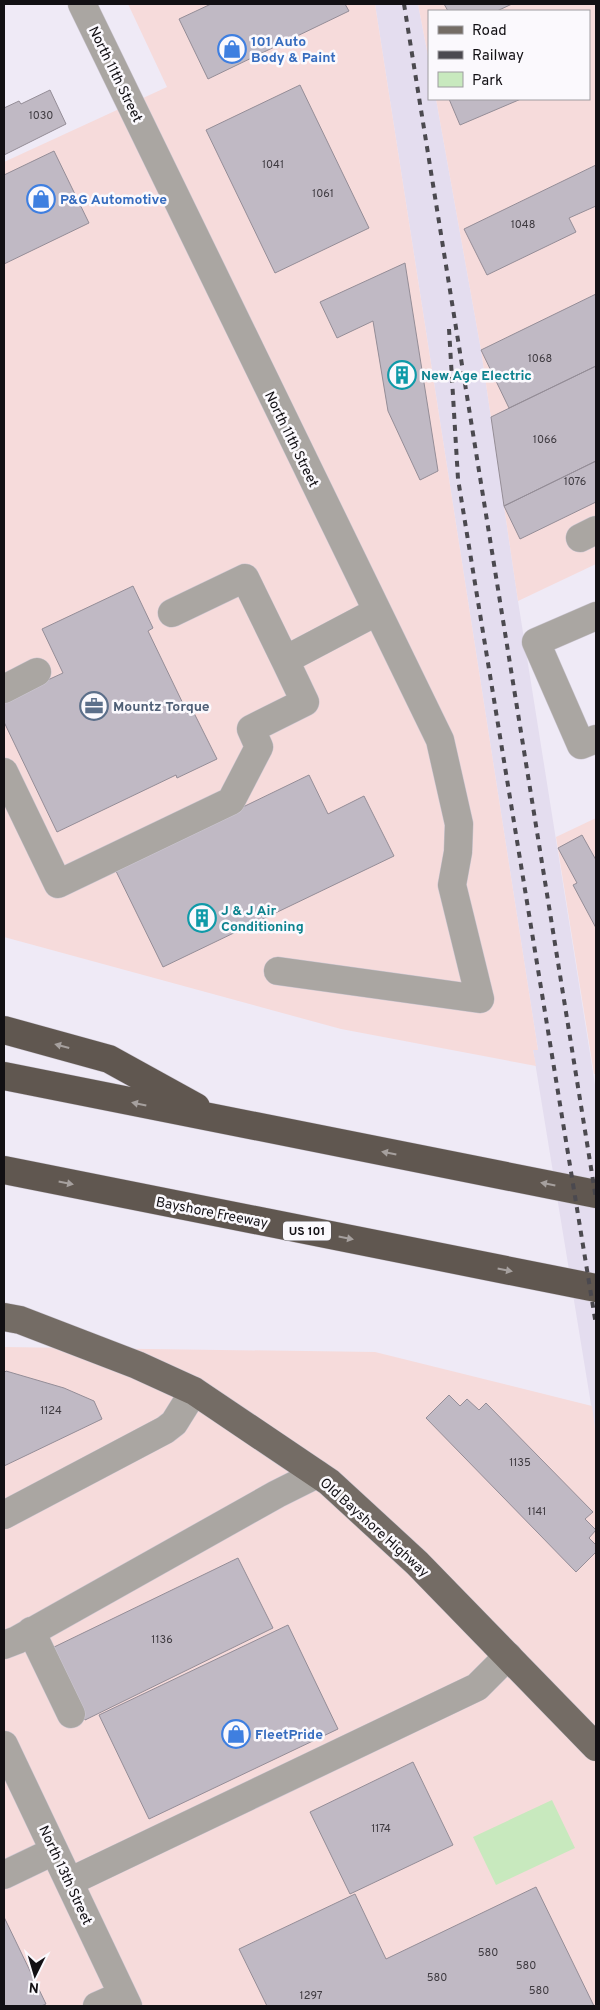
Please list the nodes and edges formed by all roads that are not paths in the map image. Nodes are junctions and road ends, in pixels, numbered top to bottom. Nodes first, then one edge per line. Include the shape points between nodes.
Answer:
1 (82, 4) edge
2 (376, 612) junction
3 (172, 613) dead end
4 (596, 616) edge
5 (285, 660) junction
6 (37, 672) dead end
7 (4, 689) edge
8 (596, 739) edge
9 (4, 772) edge
10 (278, 971) dead end
11 (4, 1030) edge
12 (4, 1076) edge
13 (221, 1120) junction
14 (9, 1174) edge
15 (596, 1194) edge
16 (596, 1288) edge
17 (4, 1317) edge
18 (194, 1391) junction
19 (317, 1474) junction
20 (4, 1515) edge
21 (31, 1631) junction
22 (4, 1645) edge
23 (508, 1656) junction
24 (71, 1714) dead end
25 (4, 1744) edge
26 (596, 1746) edge
27 (54, 1851) junction
28 (4, 1875) edge
29 (69, 1882) junction
30 (125, 2000) edge
31 (97, 2006) edge

1 - 2 street, North 11th Street
2 - 5 street
2 - 10 street, North 11th Street via 440,740 459,824 452,885 480,999
3 - 5 street via 245,578
4 - 8 street via 536,642 581,745
5 - 9 street via 305,702 251,729 259,747 231,801 58,884
6 - 7 street
13 -> 11 highway via 109,1059
13 -> 12 highway
15 -> 13 highway
14 -> 16 highway, Bayshore Freeway / US 101
17 - 18 main road, Old Bayshore Highway via 20,1320 137,1365
18 - 19 main road, Old Bayshore Highway
18 - 20 street via 174,1423 165,1430
19 - 21 street
19 - 23 main road, Old Bayshore Highway via 417,1564
21 - 22 street
21 - 24 street
23 - 26 main road, Old Bayshore Highway
23 - 29 street via 477,1687
25 - 27 street, North 13th Street
27 - 28 street
27 - 29 street, North 13th Street
29 - 30 street, North 13th Street
30 - 31 street

